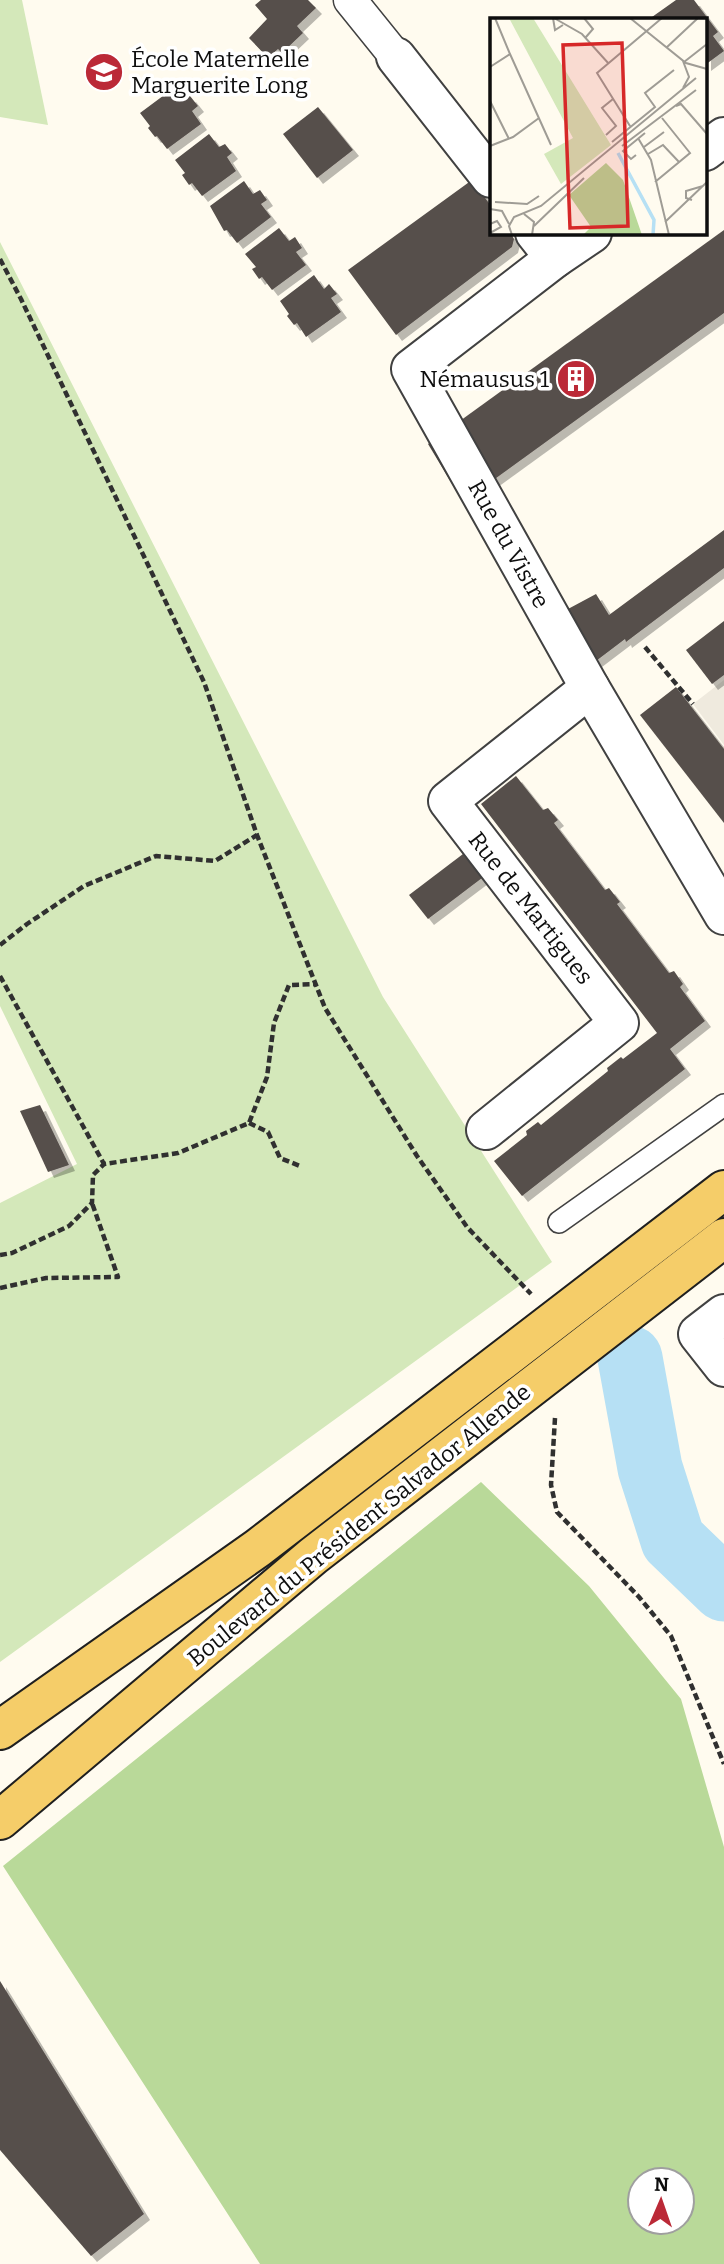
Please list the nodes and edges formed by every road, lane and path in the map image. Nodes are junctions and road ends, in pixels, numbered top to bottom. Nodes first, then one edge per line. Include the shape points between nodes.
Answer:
1 (350, 0) edge
2 (396, 58) joint
3 (724, 137) edge
4 (706, 150) edge
5 (490, 176) edge
6 (588, 234) edge
7 (545, 245) edge
8 (0, 258) edge
9 (645, 647) dead end
10 (590, 688) junction
11 (693, 704) dead end
12 (257, 835) junction
13 (724, 915) edge
14 (0, 946) edge
15 (0, 976) edge
16 (317, 984) junction
17 (724, 1105) edge
18 (249, 1123) junction
19 (486, 1130) dead end
20 (104, 1164) junction
21 (300, 1166) dead end
22 (724, 1190) edge
23 (92, 1203) junction
24 (559, 1222) dead end
25 (724, 1238) edge
26 (724, 1251) edge
27 (0, 1255) edge
28 (670, 1279) junction
29 (0, 1288) edge
30 (724, 1314) edge
31 (556, 1320) junction
32 (724, 1367) edge
33 (555, 1418) dead end
34 (0, 1730) edge
35 (724, 1764) edge
36 (0, 1820) edge

1 - 2 street
2 - 5 street
3 - 4 street
6 - 7 street, Rue du Vistre
7 - 10 street, Rue du Vistre via 411,369
8 - 12 path via 204,682
9 - 11 path
10 - 13 street, Rue du Vistre
10 - 19 street, Rue de Martigues via 449,801 619,1023
12 - 14 path via 215,861 156,856 84,886
12 - 16 path
15 - 20 path
16 - 18 path via 289,985 274,1023 267,1077
16 - 31 path via 325,1008 467,1227
17 - 24 lane
18 - 20 path via 178,1153
18 - 21 path via 268,1132 280,1158
20 - 23 path via 93,1175
22 - 31 main road, Boulevard du Président Salvador Allende
23 - 27 path via 69,1226
23 - 29 path via 118,1276 46,1278
25 - 28 main road, Boulevard du Président Salvador Allende
26 - 28 main road
28 - 36 main road, Boulevard du Président Salvador Allende via 313,1556
30 - 32 street via 698,1334
31 - 34 main road, Boulevard du Président Salvador Allende via 258,1548
33 - 35 path via 551,1485 557,1512 671,1636

